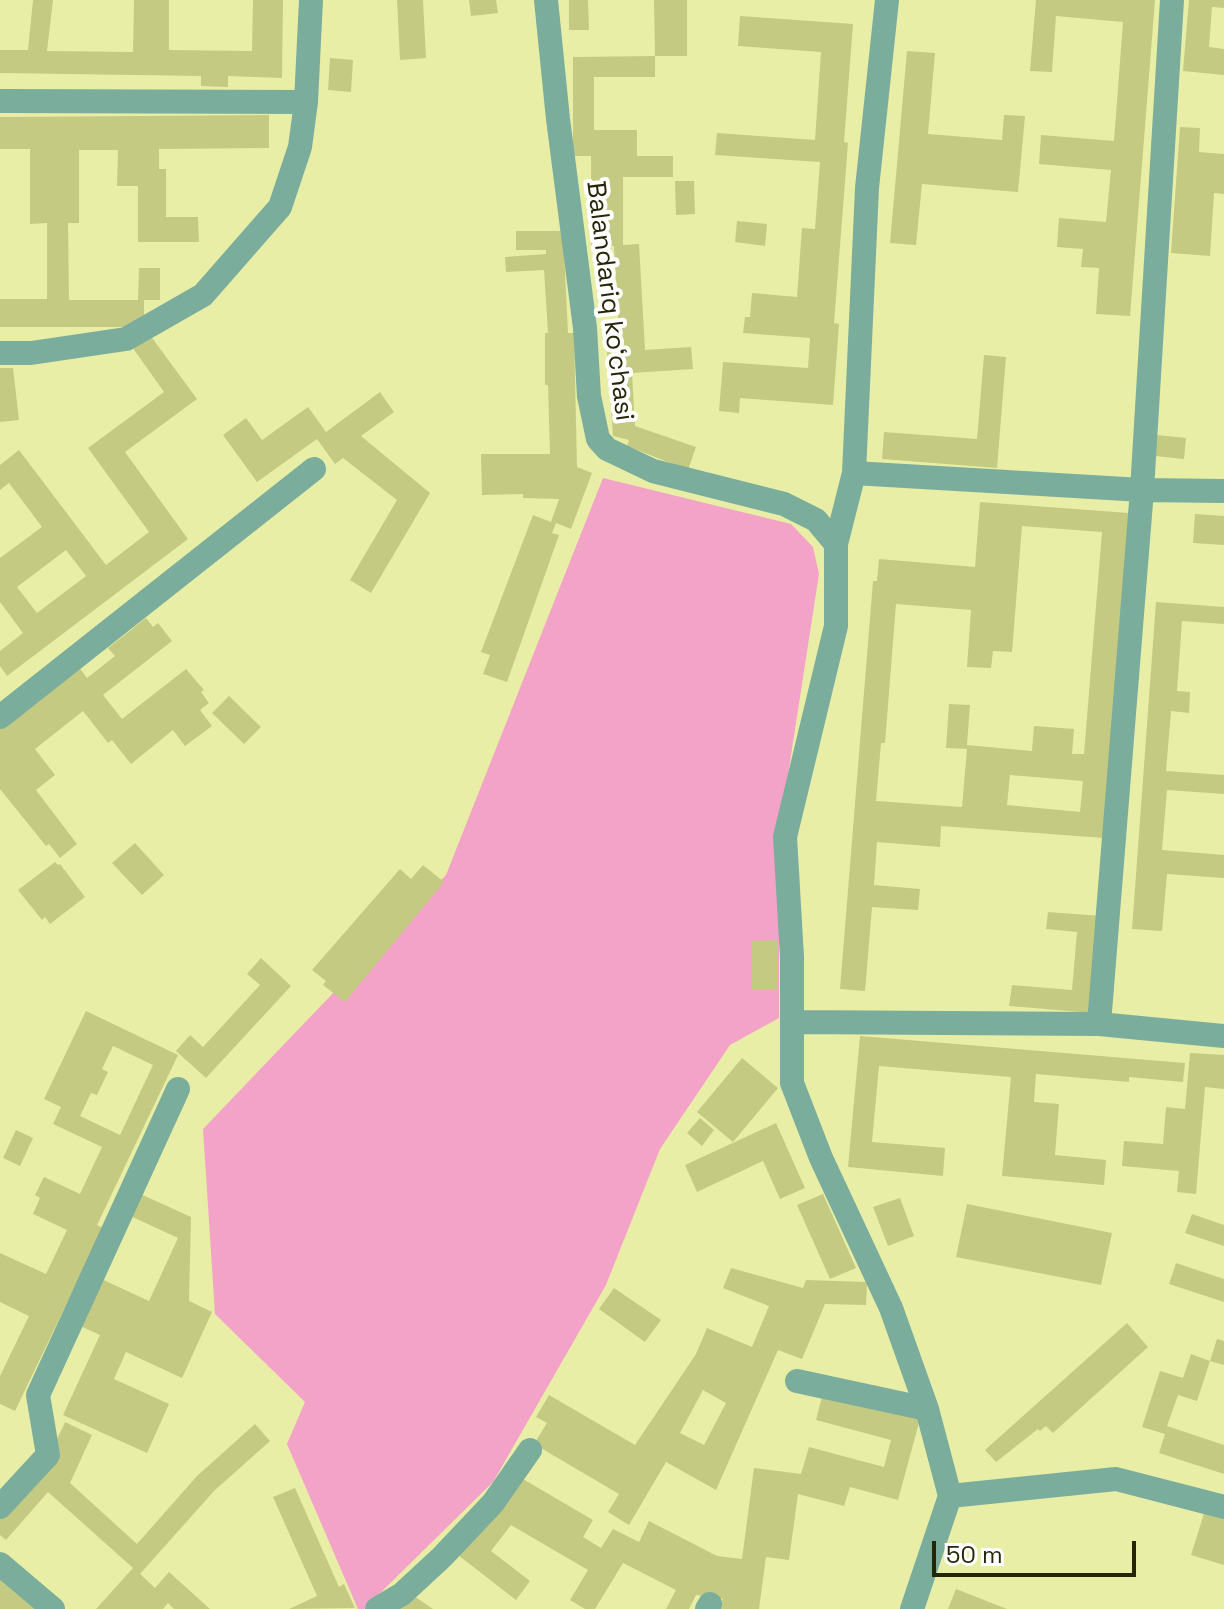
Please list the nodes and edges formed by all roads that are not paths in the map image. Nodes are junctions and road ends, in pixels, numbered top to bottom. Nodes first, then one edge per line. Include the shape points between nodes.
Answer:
1 (311, 0) edge
2 (546, 0) edge
3 (887, 0) edge
4 (1172, 0) edge
5 (0, 101) edge
6 (306, 102) junction
7 (0, 353) edge
8 (314, 469) dead end
9 (854, 473) junction
10 (1142, 490) junction
11 (1224, 491) edge
12 (836, 544) junction
13 (0, 717) edge
14 (793, 1022) junction
15 (1099, 1024) junction
16 (1224, 1036) edge
17 (178, 1089) dead end
18 (797, 1381) dead end
19 (927, 1409) junction
20 (530, 1450) dead end
21 (950, 1496) junction
22 (0, 1507) edge
23 (1224, 1507) edge
24 (0, 1564) edge
25 (53, 1609) edge
26 (377, 1609) edge
27 (912, 1609) edge

1 - 6 street
2 - 12 street, Balandariq koʻchasi via 598,439 607,449 653,471 784,504 816,520
3 - 9 street via 867,188
4 - 10 street
5 - 6 street
6 - 7 street via 300,147 280,207 203,295 126,339
8 - 13 street
9 - 10 street
9 - 12 street
10 - 11 street
10 - 15 street
12 - 14 street via 836,626 785,837
14 - 15 street
14 - 19 street via 792,1083 891,1308
15 - 16 street
17 - 22 street via 38,1395 48,1455
18 - 19 street
19 - 21 street
20 - 26 street via 493,1503 442,1557
21 - 23 street via 1116,1479
21 - 27 street
24 - 25 street

